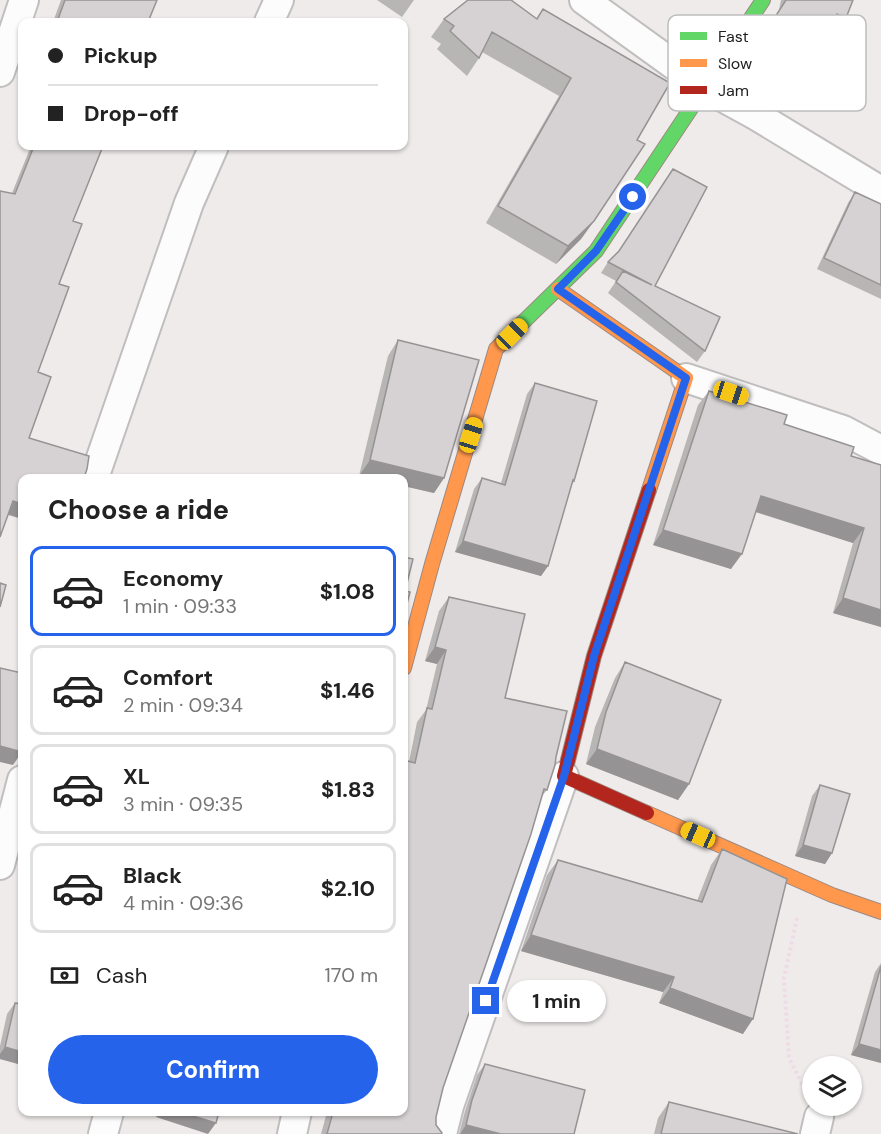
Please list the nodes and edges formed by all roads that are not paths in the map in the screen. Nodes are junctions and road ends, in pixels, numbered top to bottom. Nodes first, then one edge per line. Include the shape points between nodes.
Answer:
1 (24, 0) edge
2 (279, 0) edge
3 (584, 0) edge
4 (763, 0) edge
5 (753, 15) edge
6 (271, 18) edge
7 (668, 61) edge
8 (0, 72) edge
9 (690, 111) edge
10 (747, 111) edge
11 (212, 150) edge
12 (881, 191) edge
13 (558, 289) junction
14 (686, 378) junction
15 (881, 450) edge
16 (95, 474) edge
17 (408, 653) edge
18 (564, 776) junction
19 (18, 795) edge
20 (0, 865) edge
21 (881, 912) edge
22 (108, 1116) edge
23 (296, 1116) edge
24 (103, 1134) edge
25 (292, 1134) edge
26 (442, 1134) edge

1 - 8 street
2 - 6 street
3 - 7 street
4 - 5 street
9 - 13 street via 596,251
10 - 12 street
11 - 16 street via 189,203
13 - 14 street
13 - 17 street via 496,349
14 - 15 street via 843,430
14 - 18 street via 594,656
18 - 21 street via 832,895
18 - 26 street
19 - 20 street
22 - 24 street
23 - 25 street

